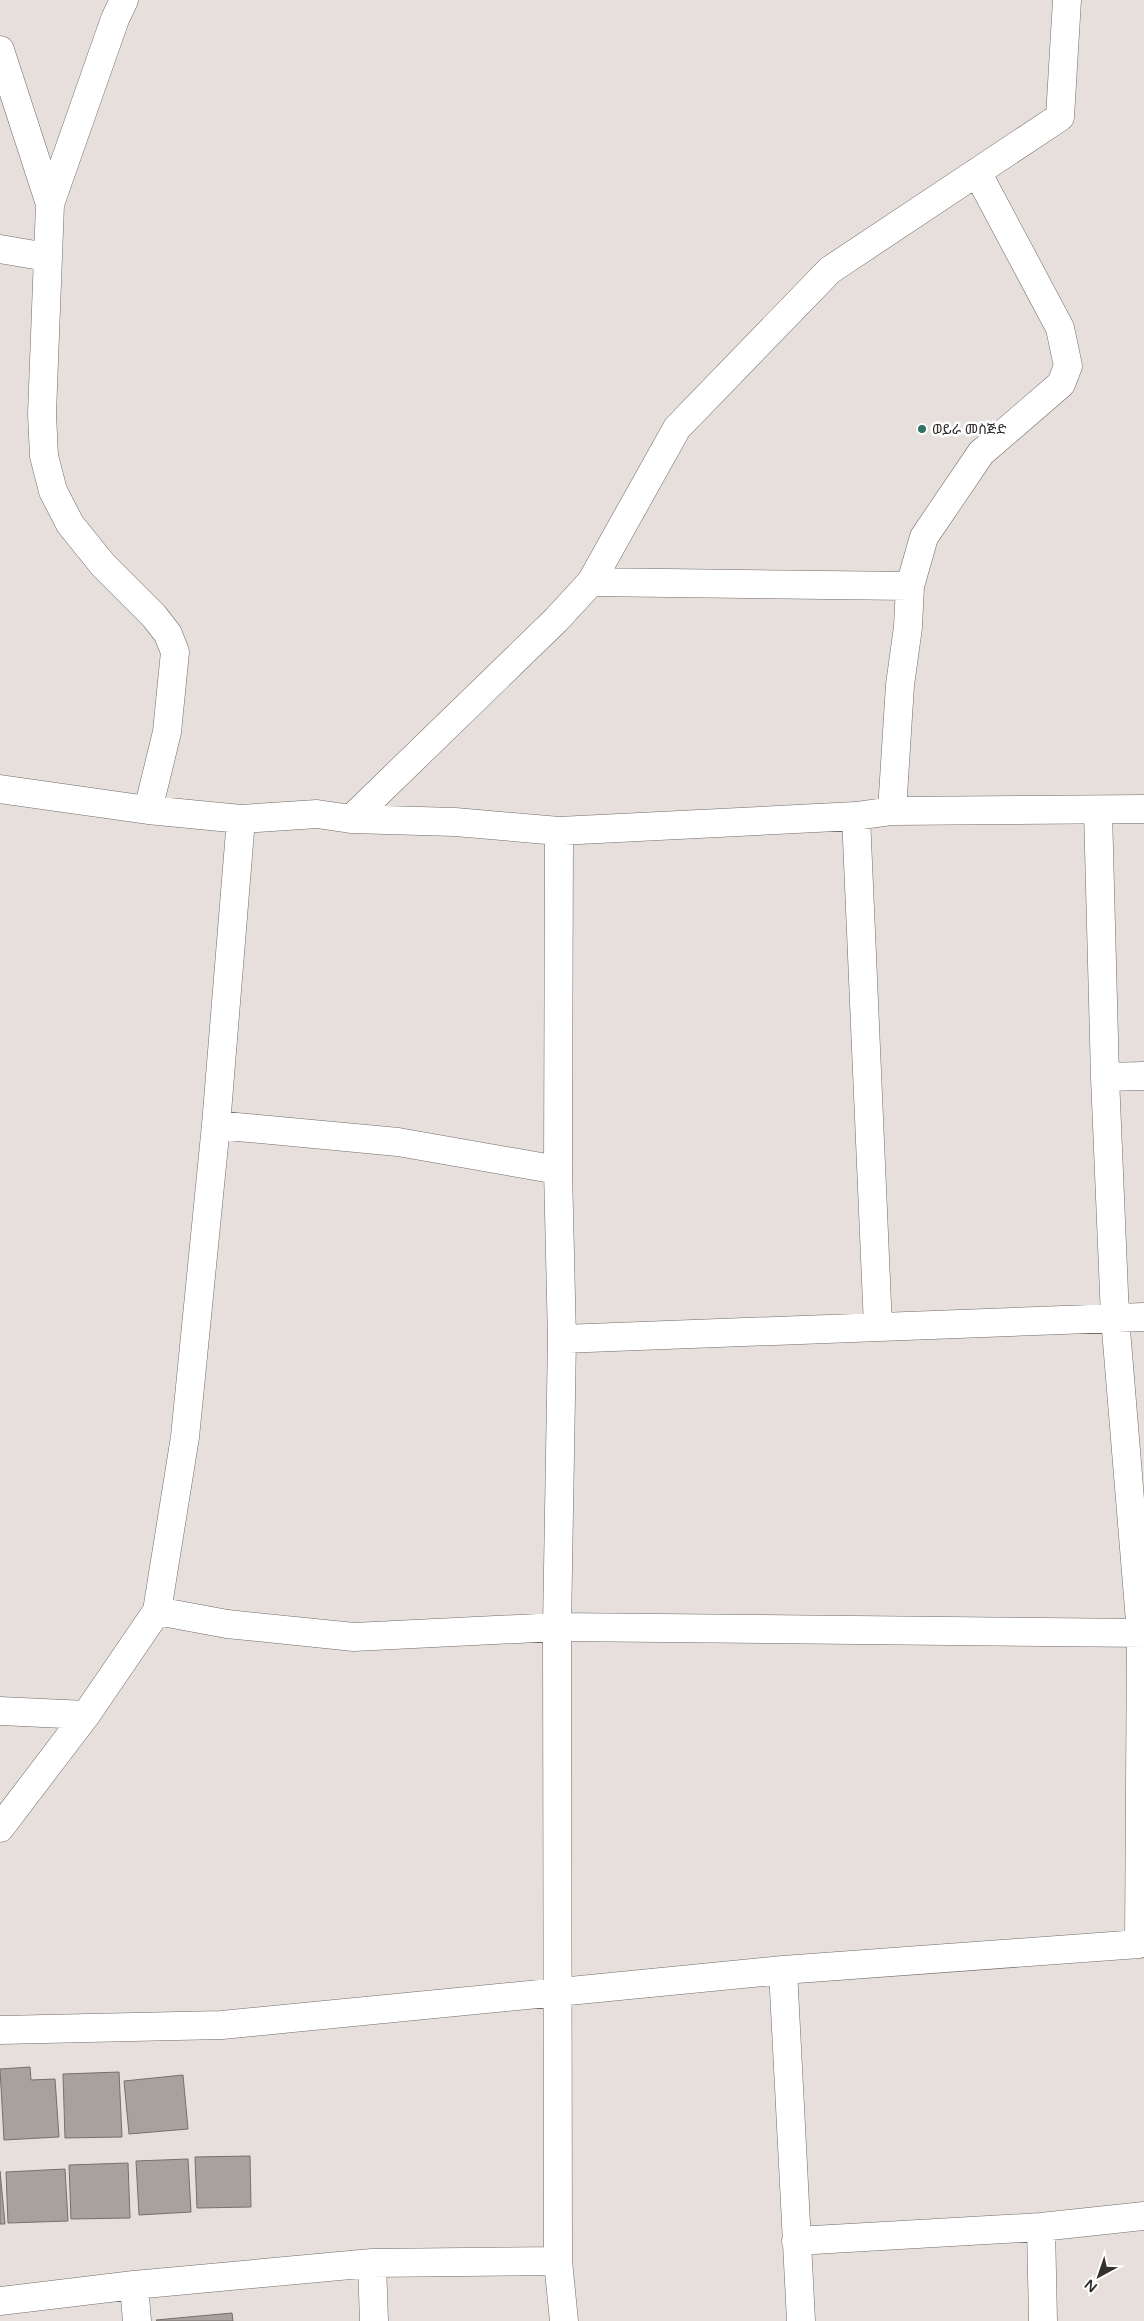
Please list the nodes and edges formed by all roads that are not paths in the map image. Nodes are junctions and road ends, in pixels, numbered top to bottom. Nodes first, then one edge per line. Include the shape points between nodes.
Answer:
1 (124, 0) edge
2 (1066, 0) edge
3 (0, 50) edge
4 (977, 172) junction
5 (50, 204) junction
6 (0, 249) edge
7 (47, 257) junction
8 (591, 582) junction
9 (910, 586) junction
10 (0, 789) edge
11 (1144, 809) edge
12 (148, 810) junction
13 (1098, 810) junction
14 (892, 811) junction
15 (856, 816) junction
16 (241, 819) junction
17 (351, 819) junction
18 (559, 831) junction
19 (1105, 1076) junction
20 (1144, 1076) edge
21 (216, 1125) junction
22 (558, 1170) junction
23 (1115, 1317) junction
24 (1144, 1317) edge
25 (878, 1327) junction
26 (562, 1339) junction
27 (157, 1611) junction
28 (557, 1627) junction
29 (1142, 1633) edge
30 (0, 1712) edge
31 (86, 1715) junction
32 (0, 1828) edge
33 (1141, 1943) edge
34 (783, 1970) junction
35 (558, 1991) junction
36 (0, 2030) edge
37 (1144, 2216) edge
38 (1041, 2227) junction
39 (796, 2241) junction
40 (558, 2261) junction
41 (372, 2263) junction
42 (134, 2285) junction
43 (0, 2301) edge
44 (137, 2321) edge
45 (374, 2321) edge
46 (564, 2321) edge
47 (801, 2321) edge
48 (1043, 2321) edge

1 - 5 street
2 - 4 street via 1060,116
3 - 5 street
4 - 8 street via 830,270 677,428
4 - 9 street via 1060,328 1068,366 1060,384 981,453 954,490 924,536
5 - 7 street
6 - 7 street
7 - 12 street via 42,414 44,456 53,491 70,524 103,565 154,616 168,634 175,652 166,732
8 - 9 street
8 - 17 street
9 - 14 street
10 - 12 street
11 - 13 street
12 - 16 street
13 - 14 street
13 - 19 street
14 - 15 street
15 - 18 street
15 - 25 street
16 - 17 street via 317,814
16 - 21 street
17 - 18 street via 454,822
18 - 22 street
19 - 20 street
19 - 23 street
21 - 22 street via 398,1142
21 - 27 street via 185,1437
22 - 26 street
23 - 24 street
23 - 25 street
23 - 29 street
25 - 26 street
26 - 28 street
27 - 28 street via 227,1624 354,1637
27 - 31 street
28 - 29 street
28 - 35 street
29 - 33 street
30 - 31 street
31 - 32 street
33 - 34 street
34 - 35 street
34 - 39 street
35 - 36 street via 222,2025
35 - 40 street
37 - 38 street
38 - 39 street
38 - 48 street
39 - 47 street
40 - 41 street
40 - 46 street
41 - 42 street
41 - 45 street
42 - 43 street
42 - 44 street

